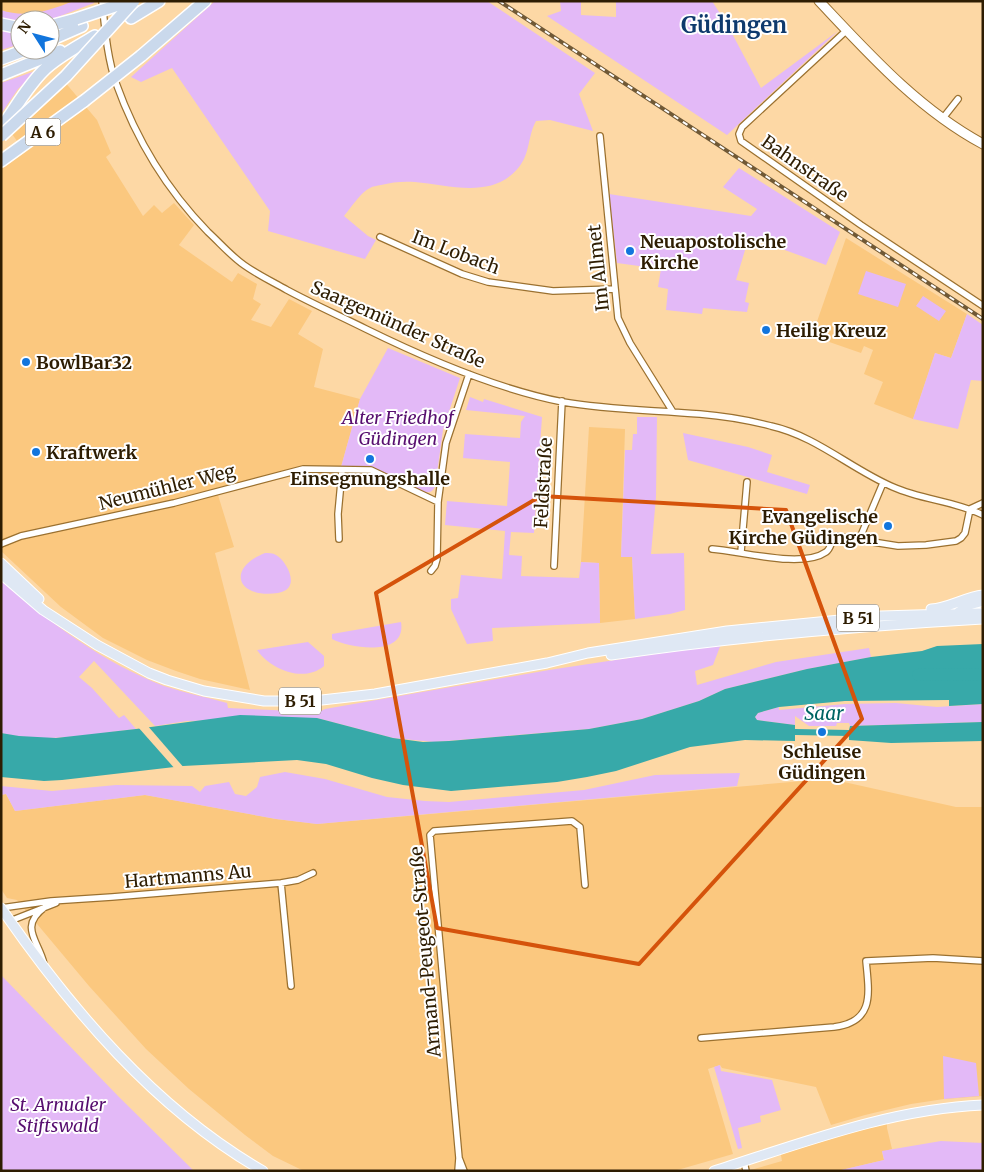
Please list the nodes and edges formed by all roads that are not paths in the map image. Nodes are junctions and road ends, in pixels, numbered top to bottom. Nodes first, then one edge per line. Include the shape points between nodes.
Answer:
1 (102, 1) edge
2 (134, 1) edge
3 (159, 1) edge
4 (205, 1) edge
5 (819, 1) edge
6 (124, 3) edge
7 (79, 23) junction
8 (60, 25) edge
9 (846, 30) junction
10 (60, 34) edge
11 (95, 36) junction
12 (1, 75) edge
13 (958, 99) dead end
14 (942, 118) junction
15 (1, 128) edge
16 (1, 136) edge
17 (600, 136) dead end
18 (983, 144) edge
19 (1, 161) edge
20 (380, 237) dead end
21 (614, 288) junction
22 (983, 306) edge
23 (469, 374) junction
24 (562, 402) junction
25 (673, 412) junction
26 (342, 470) junction
27 (747, 482) dead end
28 (883, 483) junction
29 (438, 502) junction
30 (983, 503) edge
31 (970, 509) junction
32 (983, 515) edge
33 (339, 539) dead end
34 (859, 540) junction
35 (1, 544) edge
36 (712, 549) dead end
37 (741, 552) junction
38 (1, 564) edge
39 (554, 566) dead end
40 (431, 571) dead end
41 (1, 574) edge
42 (983, 595) edge
43 (983, 601) edge
44 (983, 613) edge
45 (909, 614) junction
46 (957, 614) junction
47 (983, 619) edge
48 (928, 622) junction
49 (67, 624) junction
50 (547, 663) junction
51 (313, 873) dead end
52 (281, 883) junction
53 (586, 885) dead end
54 (63, 901) junction
55 (45, 907) junction
56 (1, 908) edge
57 (10, 921) junction
58 (983, 961) edge
59 (44, 966) junction
60 (291, 986) dead end
61 (701, 1038) dead end
62 (983, 1105) edge
63 (459, 1158) junction
64 (745, 1166) edge
65 (253, 1168) edge
66 (263, 1171) edge
67 (458, 1171) edge
68 (464, 1171) edge
69 (714, 1171) edge

1 - 23 street, Saargemünder Straße via 112,70 136,130 157,169 201,224 247,268 388,340
2 - 16 highway, A 6, bridge via 66,76
3 - 11 highway, bridge
4 - 19 highway, A 6, bridge via 141,56
5 - 9 main road
6 - 7 highway, bridge
7 - 8 highway
7 - 10 highway
9 - 14 main road via 889,74
9 - 22 street, Bahnstraße via 742,127 741,141
11 - 12 highway
11 - 15 highway via 44,70
13 - 14 street
14 - 18 main road
17 - 21 street, Im Allmet
20 - 21 street, Im Lobach via 462,274 488,282 553,291
21 - 25 street, Im Allmet via 621,325
23 - 24 street, Saargemünder Straße
23 - 29 street via 446,443
24 - 25 street, Saargemünder Straße
24 - 39 street, Feldstraße
25 - 28 street, Saargemünder Straße via 724,416 782,429 807,439
26 - 29 street, Neumühler Weg via 375,472
26 - 33 street
26 - 35 street, Neumühler Weg via 302,469 174,503 21,536
27 - 37 street
28 - 31 street, Saargemünder Straße via 911,494
28 - 34 street
29 - 40 street via 436,559
30 - 31 street
31 - 32 street, Saargemünder Straße
31 - 34 street via 965,533 956,541 898,546
34 - 37 street via 835,536 825,553 794,560
36 - 37 street
38 - 49 main road, B 51
41 - 49 main road, B 51 via 43,610
42 - 45 main road
43 - 46 main road via 969,605
44 - 46 main road, B 51
45 - 46 main road, B 51
45 - 50 main road, B 51 via 727,631 588,652
46 - 48 main road
47 - 48 main road, B 51
48 - 50 main road, B 51 via 723,640
49 - 50 main road, B 51 via 116,656 168,680 204,691 264,701 312,701 375,694
51 - 52 street, Hartmanns Au
52 - 54 street, Hartmanns Au
52 - 60 street
53 - 63 street, Armand-Peugeot-Straße via 580,827 572,821 434,831 430,835
54 - 55 street, Hartmanns Au
54 - 56 street, Hartmanns Au
55 - 57 street, Hartmanns Au
55 - 59 street via 37,914 30,929
56 - 57 main road
57 - 59 main road
58 - 61 street via 933,958 866,961 867,1006 849,1024
59 - 65 main road via 101,1036 152,1087 174,1108
62 - 64 main road via 893,1117
63 - 67 street, Armand-Peugeot-Straße
63 - 68 street, Armand-Peugeot-Straße
64 - 69 main road
65 - 66 main road

